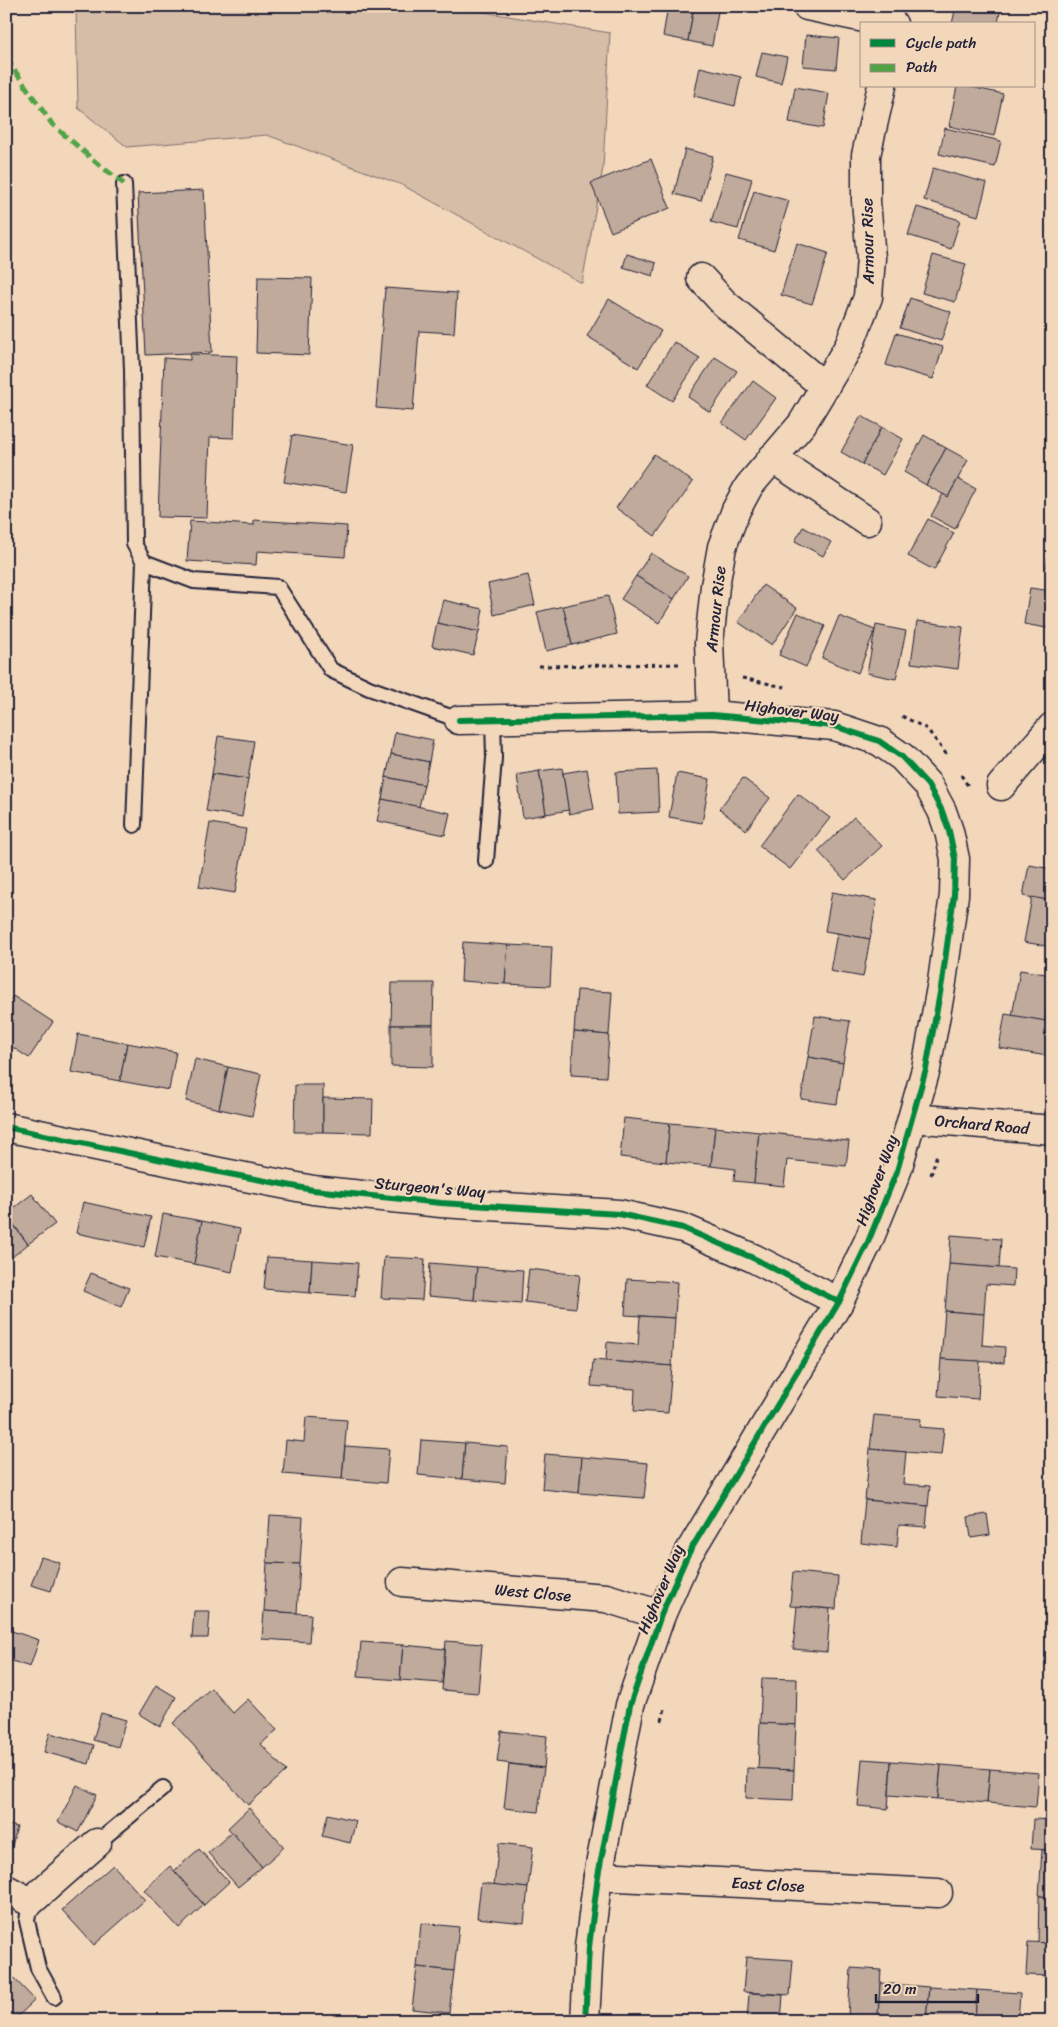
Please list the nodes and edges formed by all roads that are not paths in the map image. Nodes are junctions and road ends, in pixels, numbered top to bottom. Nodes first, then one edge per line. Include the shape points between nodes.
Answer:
1 (807, 6) edge
2 (883, 22) edge
3 (882, 88) edge
4 (124, 184) dead end
5 (701, 278) dead end
6 (825, 387) junction
7 (772, 458) junction
8 (867, 521) dead end
9 (144, 562) junction
10 (712, 715) junction
11 (493, 719) junction
12 (459, 720) joint
13 (1052, 727) edge
14 (1001, 786) dead end
15 (134, 825) dead end
16 (486, 861) dead end
17 (913, 1118) junction
18 (6, 1127) edge
19 (1052, 1130) edge
20 (839, 1302) junction
21 (402, 1582) dead end
22 (661, 1615) junction
23 (163, 1788) dead end
24 (97, 1843) joint
25 (598, 1876) junction
26 (6, 1888) edge
27 (938, 1893) dead end
28 (30, 1902) junction
29 (54, 1996) dead end
30 (585, 2021) edge

1 - 2 street
3 - 6 street, Armour Rise via 866,155 871,258 868,297 849,346
4 - 9 lane via 132,369 134,544
5 - 6 street via 724,303
6 - 7 street, Armour Rise via 802,424
7 - 8 street
7 - 10 street, Armour Rise via 749,486 722,547 709,643
9 - 12 lane via 194,581 278,587 331,670 369,688
9 - 15 lane
10 - 11 street, Highover Way
10 - 17 street, Highover Way via 834,726 879,742 902,757 928,785 942,811 955,859 954,895 926,1069
11 - 12 street, Highover Way
11 - 16 lane via 494,758
13 - 14 street
17 - 19 street, Orchard Road
17 - 20 street, Highover Way via 868,1242
18 - 20 street, Sturgeon's Way via 313,1190 441,1203 619,1214 682,1228 754,1258
20 - 22 street, Highover Way via 687,1556
21 - 22 street, West Close via 606,1598
22 - 25 street, Highover Way via 630,1705
23 - 24 lane
24 - 28 street
25 - 27 street, East Close
25 - 30 street, Highover Way
26 - 28 street
28 - 29 lane via 26,1921 38,1968

